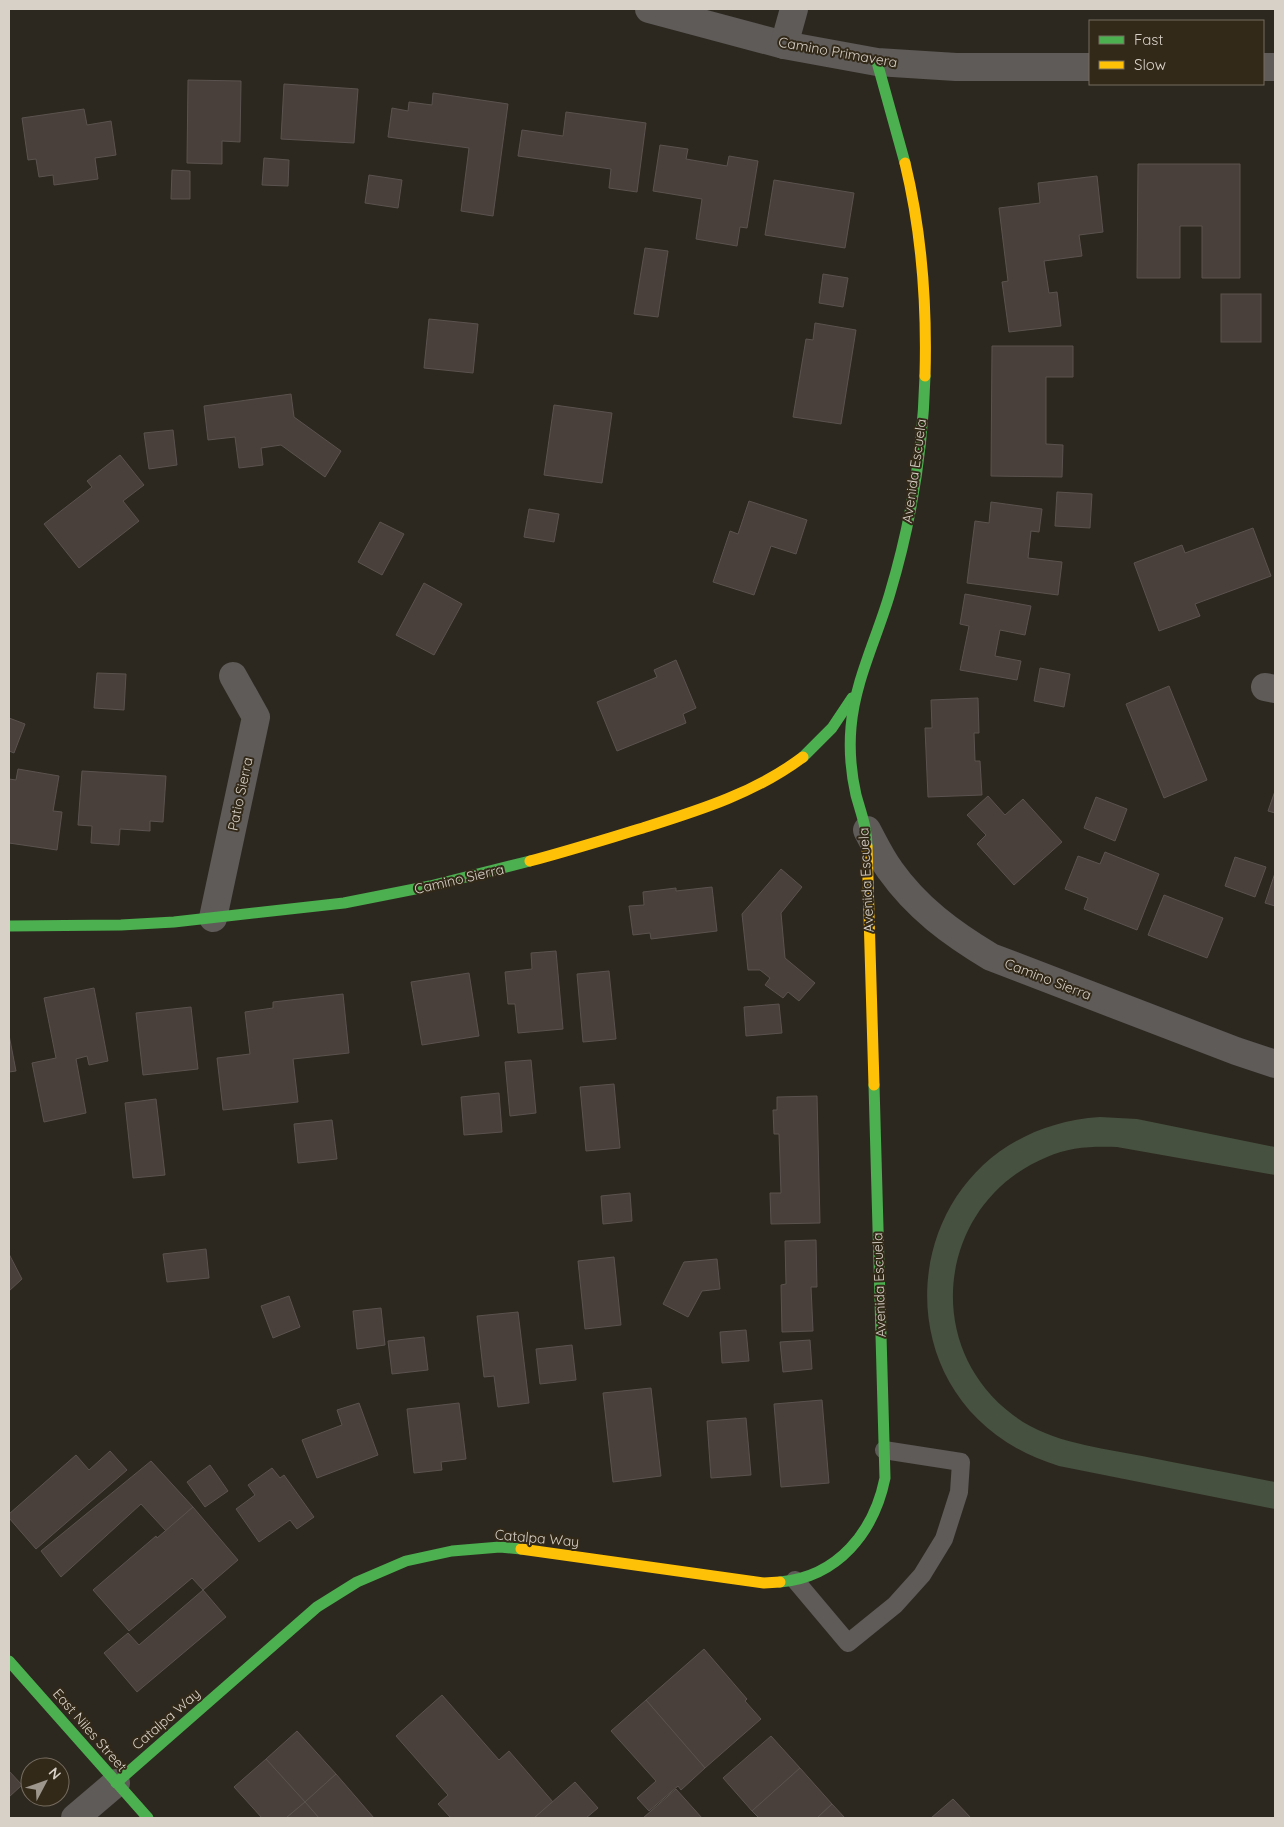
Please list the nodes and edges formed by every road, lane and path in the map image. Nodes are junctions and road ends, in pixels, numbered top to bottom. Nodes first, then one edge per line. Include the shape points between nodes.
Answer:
1 (649, 9) edge
2 (794, 9) edge
3 (784, 45) junction
4 (876, 62) junction
5 (1089, 67) edge
6 (233, 676) dead end
7 (857, 690) junction
8 (866, 830) junction
9 (213, 918) junction
10 (9, 926) edge
11 (1275, 1064) edge
12 (884, 1450) junction
13 (846, 1554) joint
14 (795, 1580) junction
15 (9, 1661) edge
16 (116, 1783) junction
17 (75, 1818) edge
18 (148, 1818) edge

1 - 3 street, Camino Primavera
2 - 3 street
3 - 4 street, Camino Primavera
4 - 5 street, Camino Primavera via 956,67
4 - 7 street, Avenida Escuela via 898,134 914,207 923,282 926,357 920,447 908,521 890,594
6 - 9 street, Patio Sierra via 256,717
7 - 8 street, Avenida Escuela via 850,729 850,765
7 - 9 street, Camino Sierra via 821,740 789,768 755,789 703,808 480,876 362,900
8 - 11 street, Camino Sierra via 889,870 919,906 955,935 991,957
8 - 12 street, Avenida Escuela
9 - 10 street, Camino Sierra via 158,923
12 - 13 street, Avenida Escuela via 885,1478 878,1508 864,1533
12 - 14 lane via 961,1462 959,1492 944,1538 922,1575 895,1605 848,1644
13 - 14 street, Catalpa Way via 822,1570
14 - 16 street, Catalpa Way via 764,1583 500,1547 452,1551 406,1562 357,1582 317,1607
15 - 16 street, East Niles Street
16 - 17 street
16 - 18 street, East Niles Street

